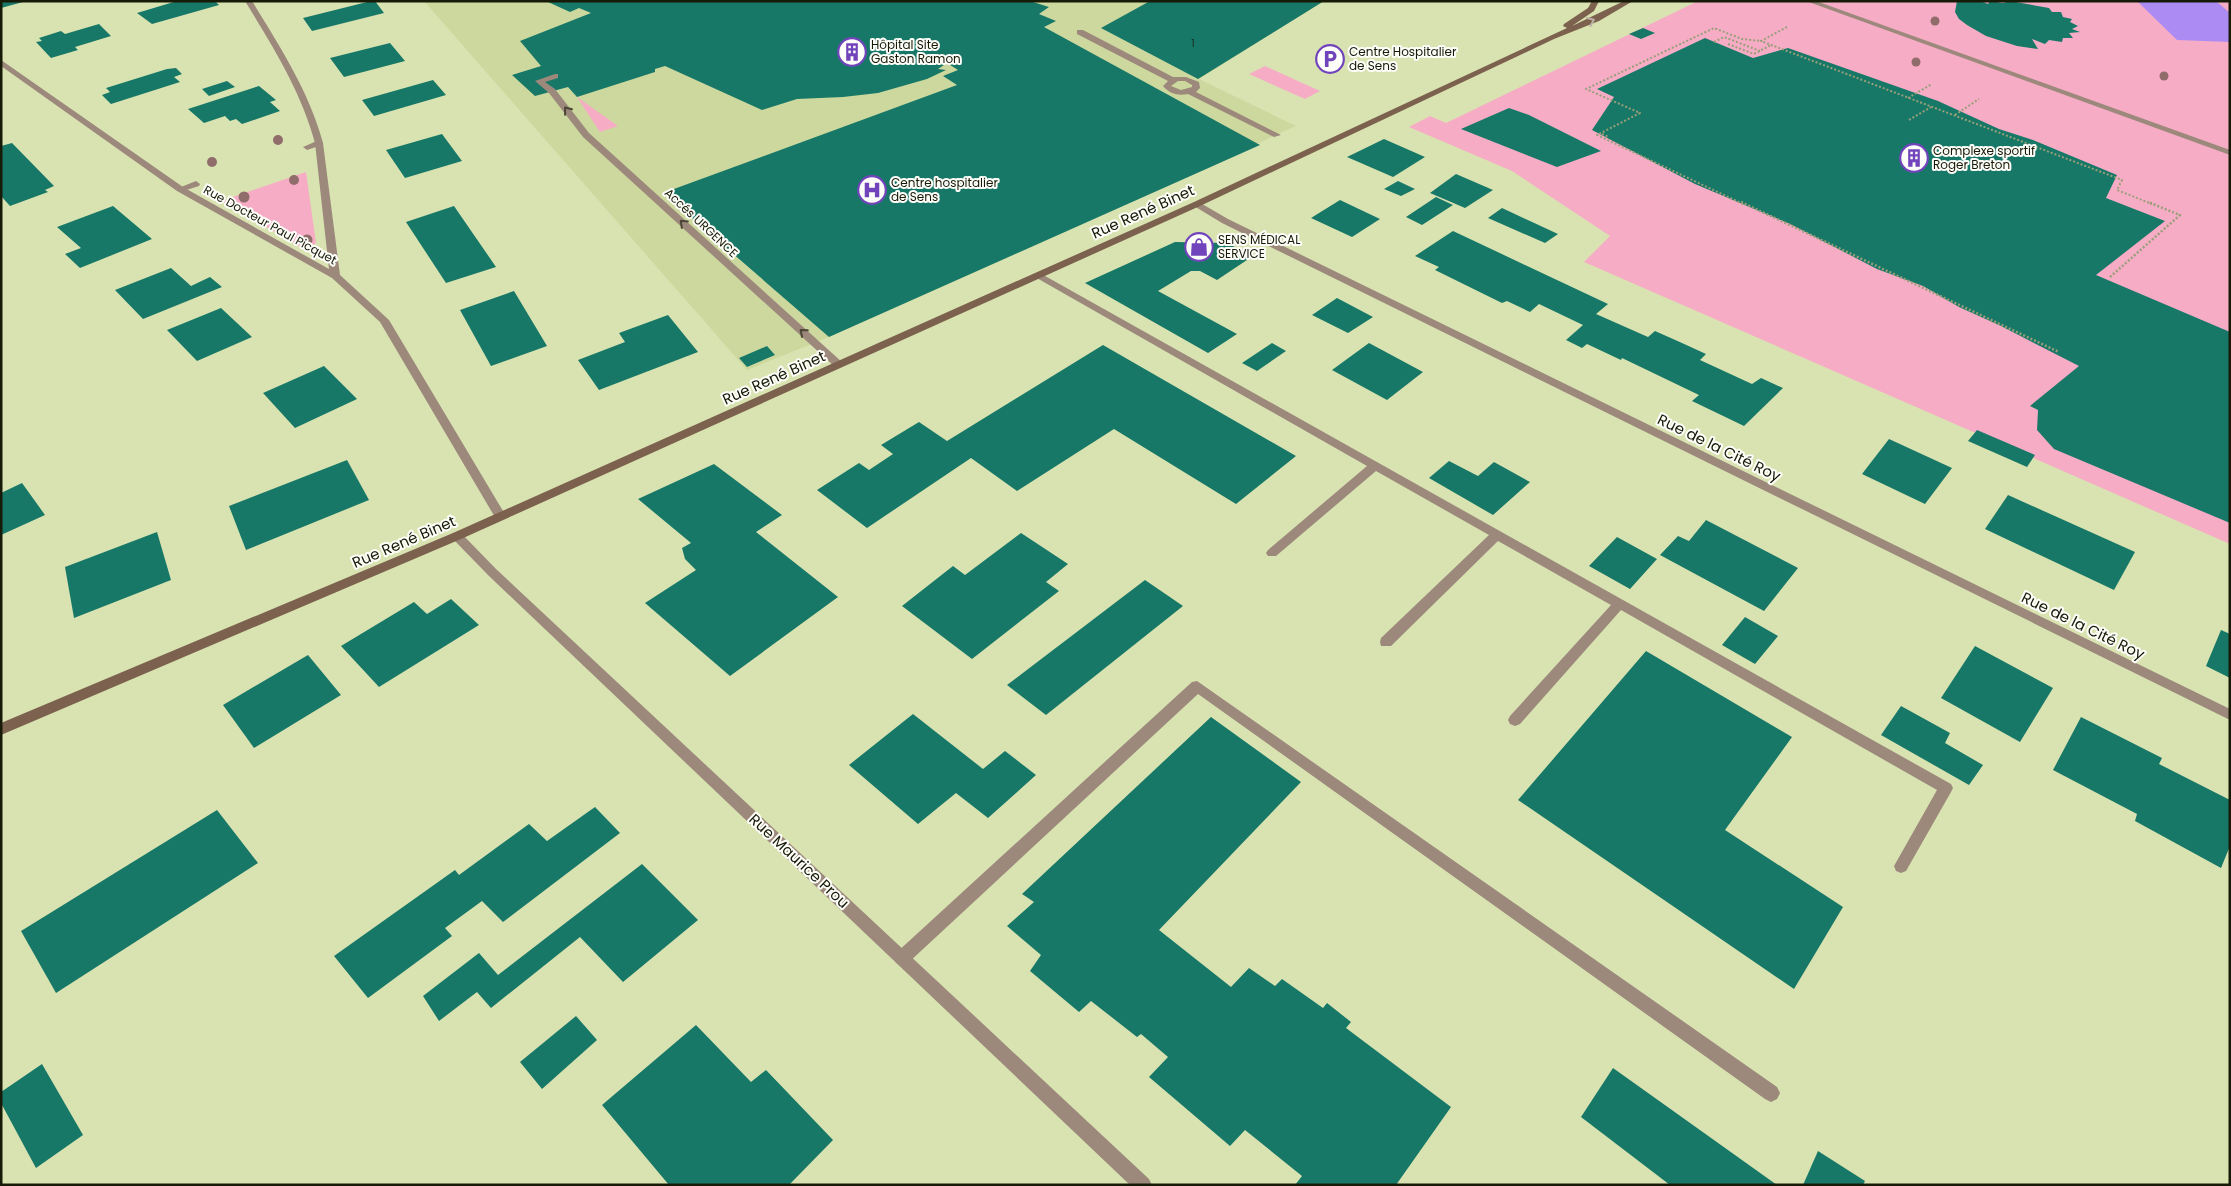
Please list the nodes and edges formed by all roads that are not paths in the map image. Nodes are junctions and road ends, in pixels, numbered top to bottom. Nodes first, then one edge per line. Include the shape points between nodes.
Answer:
1 (248, 1) edge
2 (1596, 1) edge
3 (1630, 1) edge
4 (1809, 1) edge
5 (1080, 32) dead end
6 (1551, 37) junction
7 (1, 62) edge
8 (554, 76) dead end
9 (1172, 80) junction
10 (1190, 92) junction
11 (1277, 135) dead end
12 (319, 143) junction
13 (306, 147) dead end
14 (2230, 153) edge
15 (196, 184) dead end
16 (180, 189) junction
17 (1197, 204) junction
18 (1038, 275) junction
19 (335, 276) junction
20 (840, 365) junction
21 (1375, 466) junction
22 (500, 516) junction
23 (1497, 535) junction
24 (457, 536) junction
25 (1272, 553) dead end
26 (1619, 604) junction
27 (1386, 642) dead end
28 (2230, 716) edge
29 (1515, 720) dead end
30 (1, 729) edge
31 (1901, 866) dead end
32 (902, 958) junction
33 (1771, 1093) dead end
34 (1143, 1185) edge

1 - 12 street via 298,84
2 - 6 street, Rue René Binet via 1591,9
6 -> 3 street, Rue René Binet
4 - 14 street
5 - 9 street
6 - 17 street, Rue René Binet
7 - 16 street, Rue Docteur Paul Picquet
20 -> 8 street, Accés URGENCE via 586,135 553,92 539,81
9 - 10 street via 1167,86 1171,90
9 - 10 street via 1194,82 1196,88
10 - 11 street
12 - 13 street
12 - 19 street
15 - 16 street
16 - 19 street, Rue Docteur Paul Picquet
17 - 18 street, Rue René Binet
17 - 28 street, Rue de la Cité Roy via 1234,226
18 - 20 street, Rue René Binet
18 - 21 street
19 - 22 street, Rue Docteur Paul Picquet via 384,320
20 - 22 street, Rue René Binet
21 - 23 street
21 - 25 street
22 - 24 street, Rue René Binet
23 - 26 street
23 - 27 street
24 - 30 street, Rue René Binet
24 - 32 street, Rue Maurice Prou
26 - 29 street
26 - 31 street via 1946,788
32 - 33 street via 1197,686
32 - 34 street, Rue Maurice Prou

